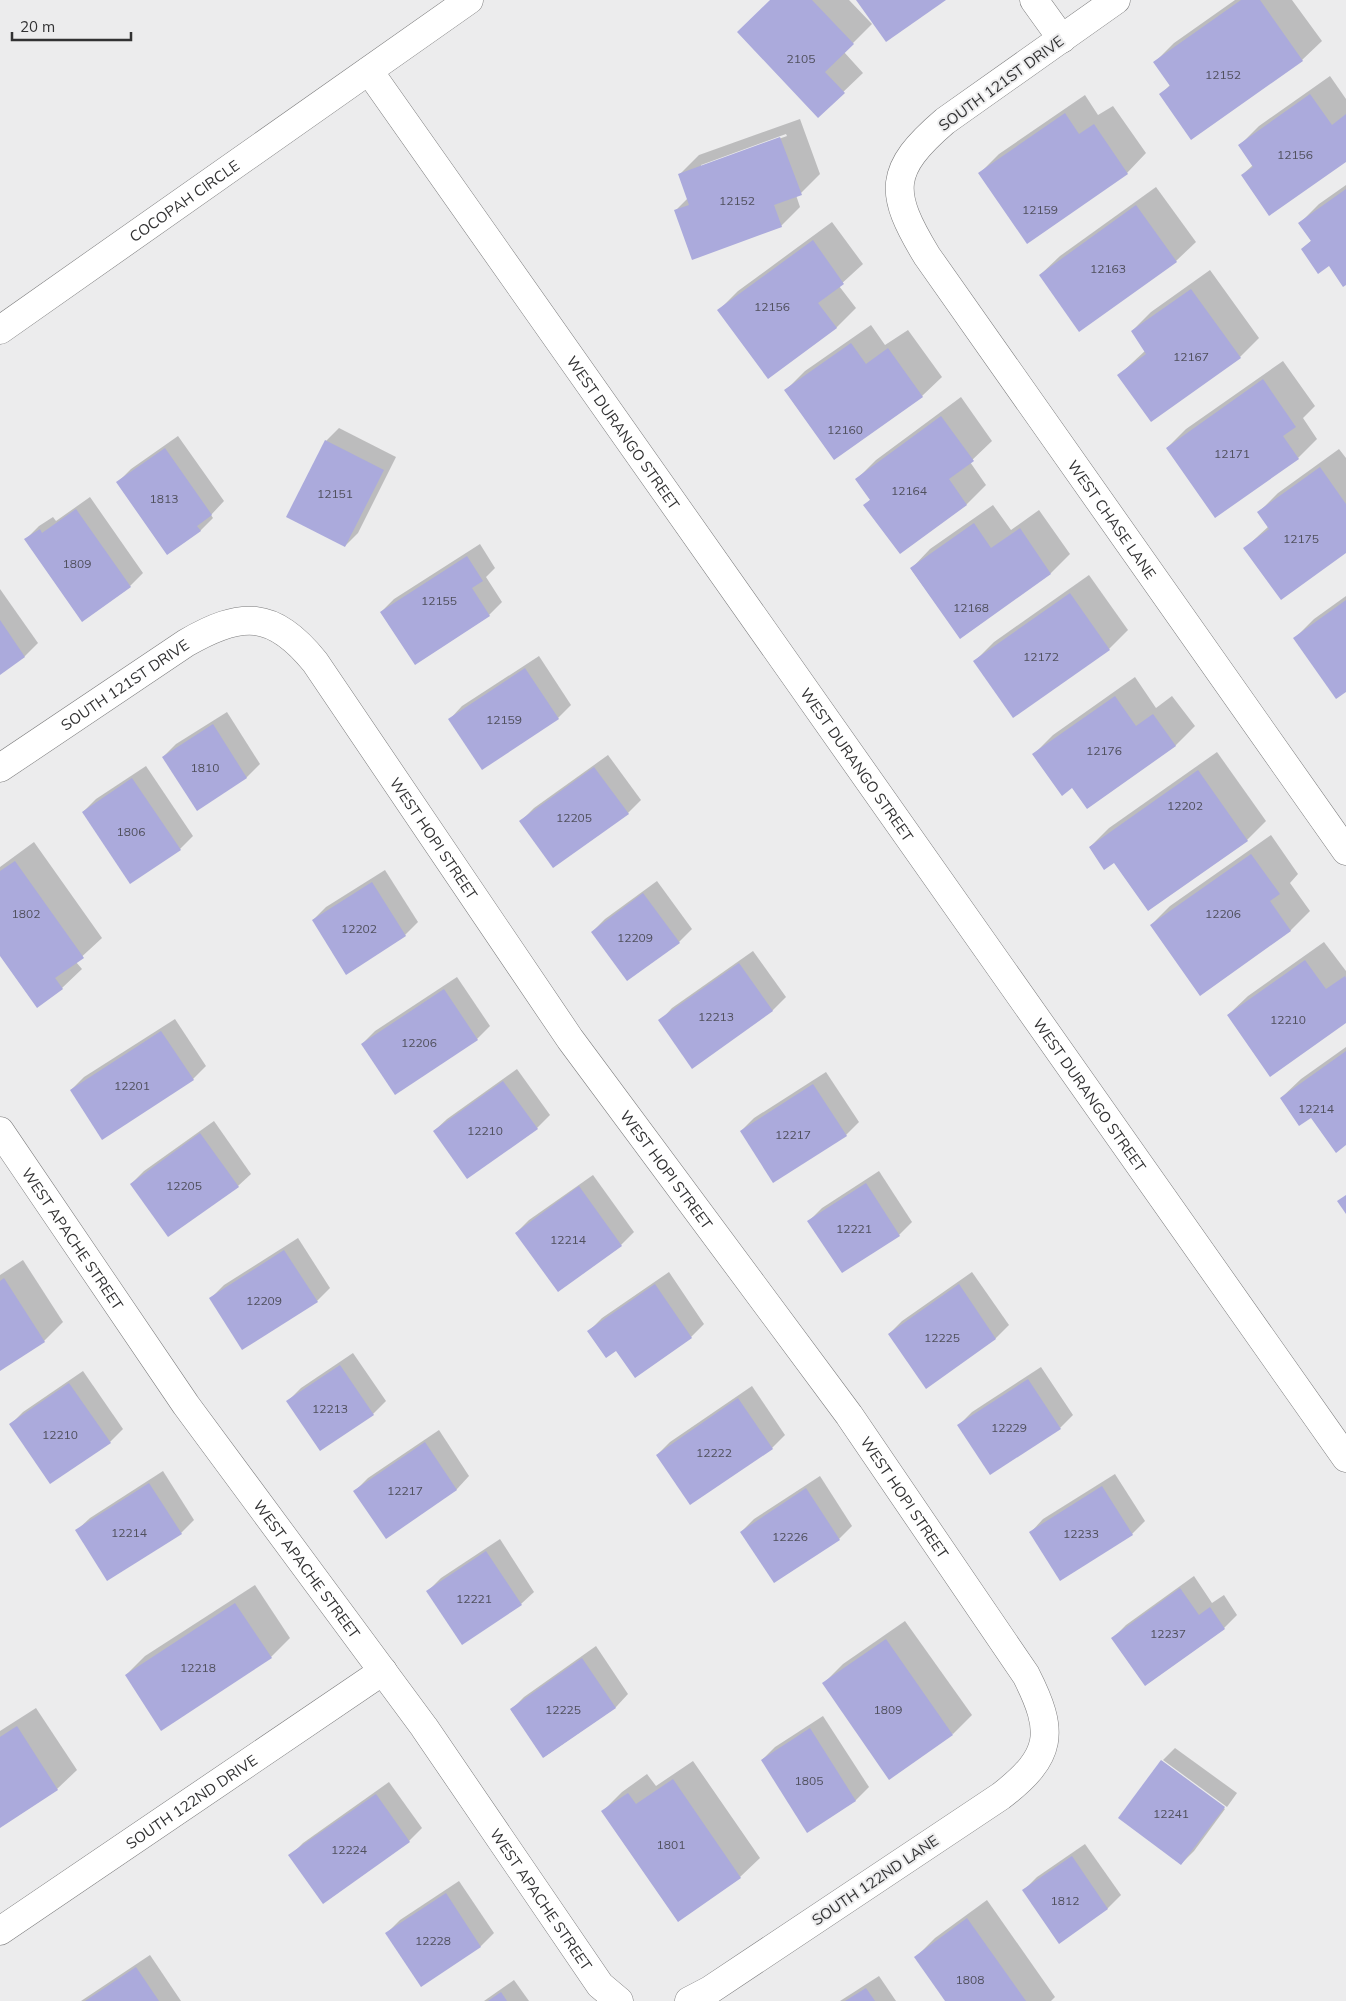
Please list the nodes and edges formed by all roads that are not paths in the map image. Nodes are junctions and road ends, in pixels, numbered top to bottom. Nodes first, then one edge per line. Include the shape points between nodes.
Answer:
1 (469, 0) edge
2 (1034, 0) edge
3 (1116, 0) edge
4 (1089, 8) edge
5 (1062, 39) junction
6 (369, 71) junction
7 (900, 179) joint
8 (0, 330) edge
9 (258, 620) joint
10 (0, 768) edge
11 (1346, 851) edge
12 (0, 1131) edge
13 (1346, 1458) edge
14 (383, 1671) junction
15 (1045, 1742) joint
16 (0, 1931) edge
17 (619, 2001) edge
18 (689, 2001) edge

1 - 6 street, COCOPAH CIRCLE
2 - 5 street
3 - 4 street, SOUTH 121ST DRIVE
4 - 5 street, SOUTH 121ST DRIVE
5 - 7 street, SOUTH 121ST DRIVE via 945,121 909,157
6 - 8 street, COCOPAH CIRCLE
6 - 13 street, WEST DURANGO STREET
7 - 11 street, WEST CHASE LANE via 901,204 927,256
9 - 10 street, SOUTH 121ST DRIVE via 232,622 201,634
9 - 15 street, WEST HOPI STREET via 280,629 301,645 315,662 570,1039 876,1453 1026,1675 1044,1719
12 - 14 street, WEST APACHE STREET via 186,1405
14 - 16 street, SOUTH 122ND DRIVE
14 - 17 street, WEST APACHE STREET via 600,1985
15 - 18 street, SOUTH 122ND LANE via 1035,1764 1001,1796

